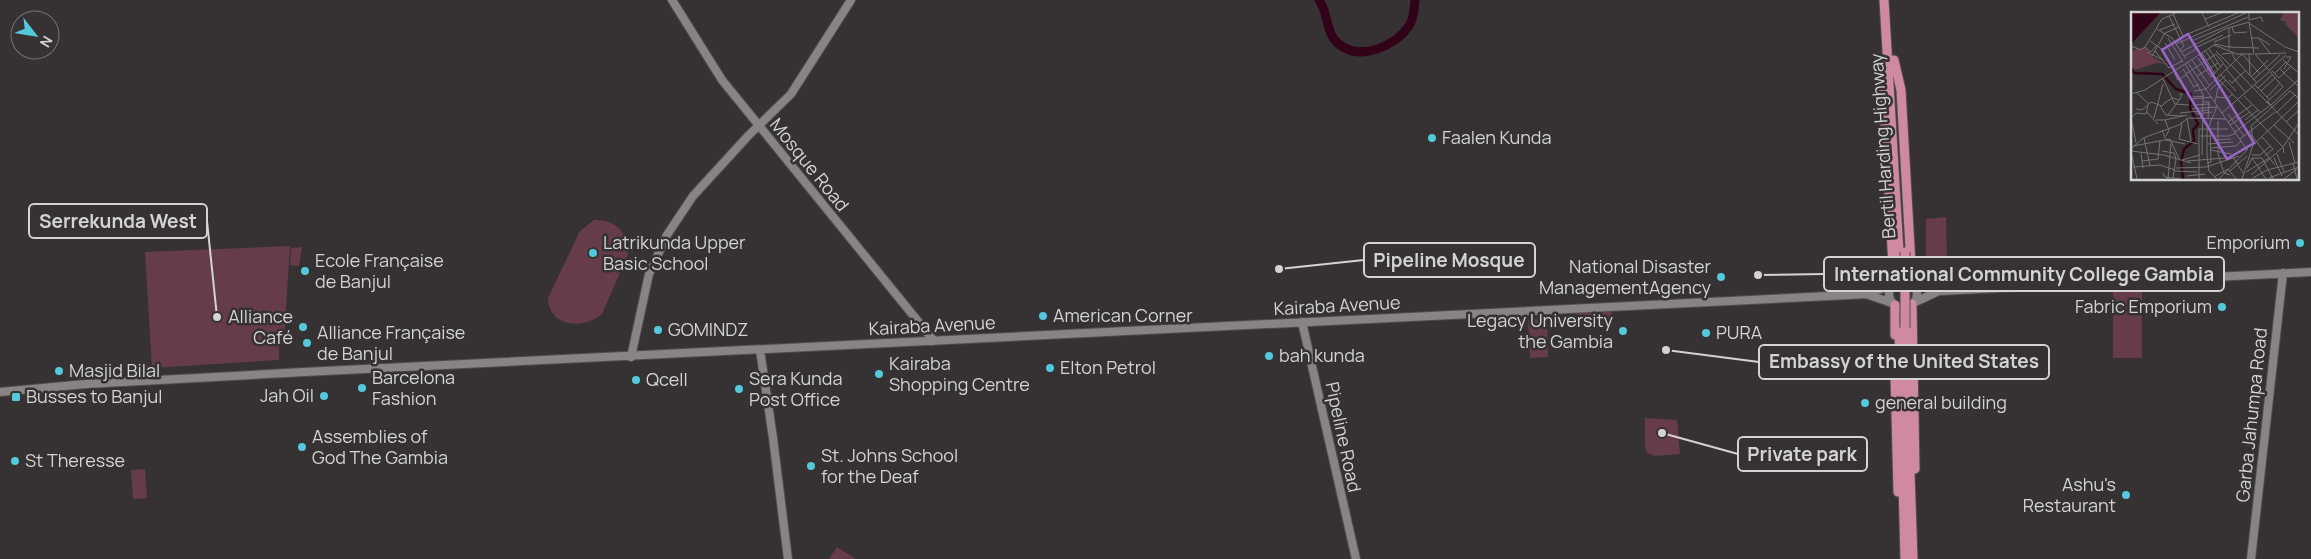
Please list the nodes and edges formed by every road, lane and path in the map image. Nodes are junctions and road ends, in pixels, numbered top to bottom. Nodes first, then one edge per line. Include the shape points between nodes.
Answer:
1 (672, 0) edge
2 (851, 0) edge
3 (1884, 0) edge
4 (1890, 0) edge
5 (1890, 60) junction
6 (758, 126) junction
7 (2311, 272) edge
8 (2283, 273) junction
9 (1913, 283) junction
10 (1893, 284) junction
11 (1939, 291) junction
12 (1866, 294) junction
13 (1914, 303) junction
14 (1893, 304) junction
15 (1302, 322) junction
16 (934, 341) junction
17 (760, 350) junction
18 (631, 357) junction
19 (0, 392) edge
20 (1908, 519) junction
21 (788, 559) edge
22 (1356, 559) edge
23 (1905, 559) edge
24 (1913, 559) edge
25 (2251, 559) edge

1 - 6 street, Mosque Road via 717,73
2 - 6 street via 791,94
3 - 5 main road, Bertil Harding Highway
4 - 5 main road, Bertil Harding Highway
5 - 9 main road via 1902,90
5 - 10 main road via 1883,67 1883,93
5 - 20 main road, Bertil Harding Highway
6 - 16 street, Mosque Road
6 - 18 street via 693,196 667,235 649,274
7 - 8 street
8 - 11 street
8 - 25 street, Garba Jahumpa Road
9 - 10 street via 1902,279
9 - 11 street
9 - 13 street via 1917,293
10 - 12 street
10 - 14 street via 1889,294
11 - 13 street
12 - 14 street
12 - 15 street, Kairaba Avenue
13 - 14 street via 1904,308
13 - 20 main road via 1915,505
14 - 20 main road via 1899,506
15 - 16 street, Kairaba Avenue
15 - 22 street, Pipeline Road
16 - 17 street, Kairaba Avenue
17 - 18 street, Kairaba Avenue
17 - 21 street
18 - 19 street, Kairaba Avenue via 86,384
20 - 23 main road, Bertil Harding Highway
20 - 24 main road, Bertil Harding Highway

